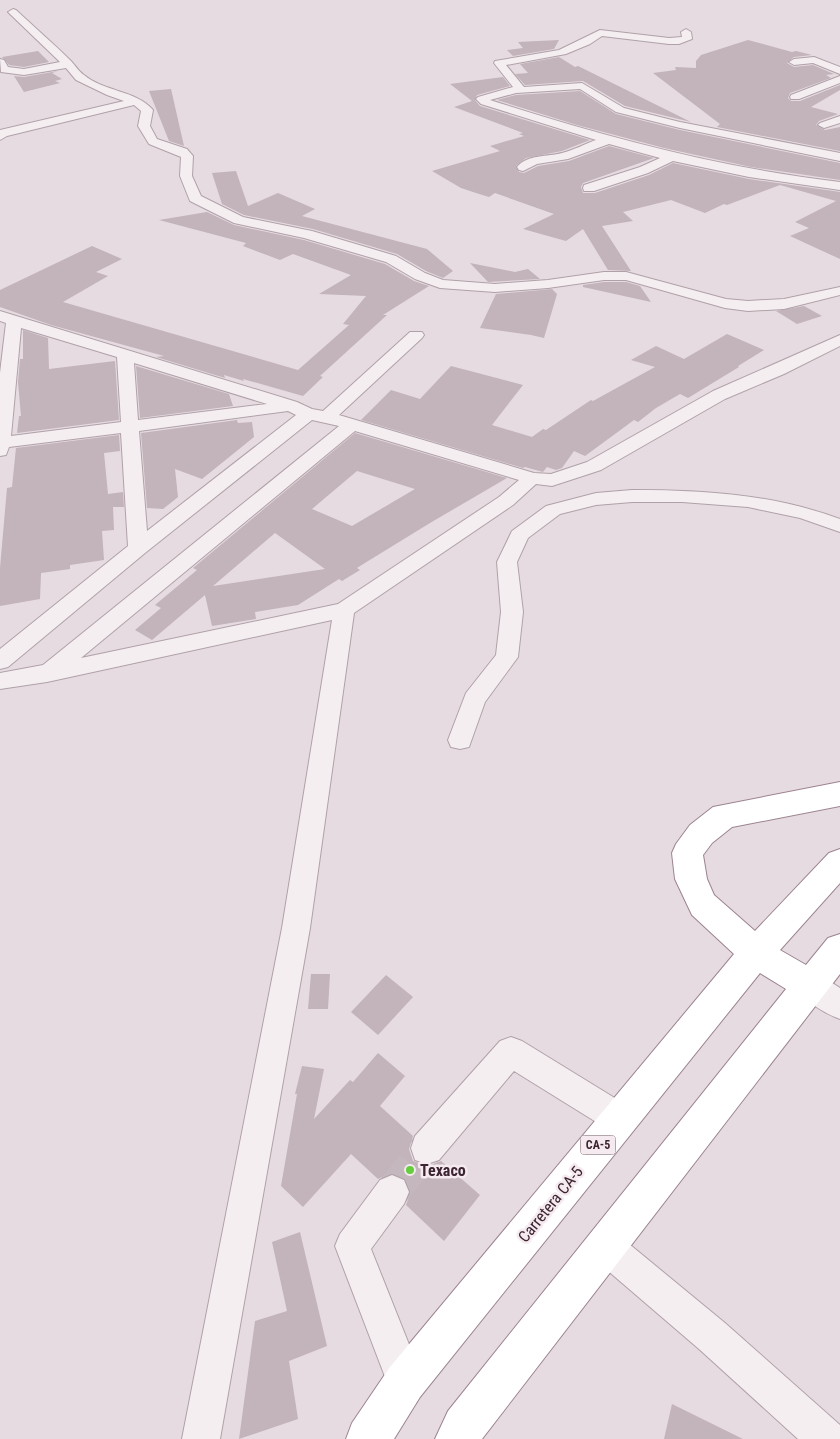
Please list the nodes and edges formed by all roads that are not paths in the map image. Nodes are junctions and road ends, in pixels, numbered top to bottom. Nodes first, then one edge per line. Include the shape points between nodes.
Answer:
1 (14, 12) dead end
2 (686, 32) dead end
3 (0, 62) edge
4 (794, 62) dead end
5 (68, 64) junction
6 (840, 71) edge
7 (4, 73) edge
8 (840, 80) edge
9 (519, 91) junction
10 (795, 97) dead end
11 (136, 101) junction
12 (840, 119) edge
13 (824, 125) dead end
14 (0, 136) edge
15 (606, 141) junction
16 (840, 157) edge
17 (669, 158) junction
18 (523, 167) dead end
19 (840, 186) edge
20 (589, 188) dead end
21 (840, 291) edge
22 (7, 318) edge
23 (416, 335) dead end
24 (840, 340) edge
25 (125, 354) junction
26 (309, 412) junction
27 (352, 425) junction
28 (129, 428) junction
29 (0, 446) edge
30 (532, 478) junction
31 (840, 526) edge
32 (138, 548) junction
33 (344, 610) junction
34 (0, 661) edge
35 (47, 674) junction
36 (0, 681) edge
37 (460, 740) dead end
38 (840, 794) edge
39 (840, 862) edge
40 (840, 949) edge
41 (756, 954) junction
42 (825, 995) edge
43 (620, 1119) junction
44 (427, 1148) tunnel mouth
45 (392, 1192) tunnel mouth
46 (605, 1246) junction
47 (405, 1382) junction
48 (201, 1439) edge
49 (368, 1439) edge
50 (457, 1439) edge
51 (827, 1439) edge

1 - 5 street
2 - 9 street via 687,39 680,42 600,33 553,56 499,63
3 - 7 street
4 - 6 street via 814,60
5 - 7 street
5 - 11 street via 80,78
8 - 10 street
9 - 15 street via 482,99
9 - 16 street via 582,86 620,110
11 - 14 street
11 - 21 street via 147,110 144,126 153,141 187,156 186,176 195,198 239,220 307,234 391,259 440,284 495,288 626,276 725,303 748,306 784,304
12 - 13 street
15 - 17 street
15 - 18 street
17 - 19 street
17 - 20 street
22 - 25 street
22 - 29 street
23 - 26 street
24 - 30 street via 719,395 594,466 552,480
25 - 26 street
25 - 28 street
26 - 27 street
26 - 28 street
26 - 32 street
27 - 30 street
27 - 35 street
28 - 29 street
28 - 32 street
30 - 33 street via 506,501
31 - 37 lane via 805,512 748,501 682,496 632,496 553,510 519,535 507,562 512,612 507,657 474,699
32 - 34 street
33 - 35 street
33 - 48 street via 296,928
35 - 36 street
38 - 41 highway via 724,816 701,834 687,853 691,879 702,905
39 - 41 highway, Carretera CA-5 / CA-5
40 - 42 highway
41 - 42 highway
41 - 43 highway, Carretera CA-5 / CA-5
42 - 46 highway
43 - 44 street via 511,1052
43 - 47 highway, Carretera CA-5 / CA-5
45 - 47 street via 352,1246
46 - 50 highway
46 - 51 street
47 - 49 highway, Carretera CA-5 / CA-5

